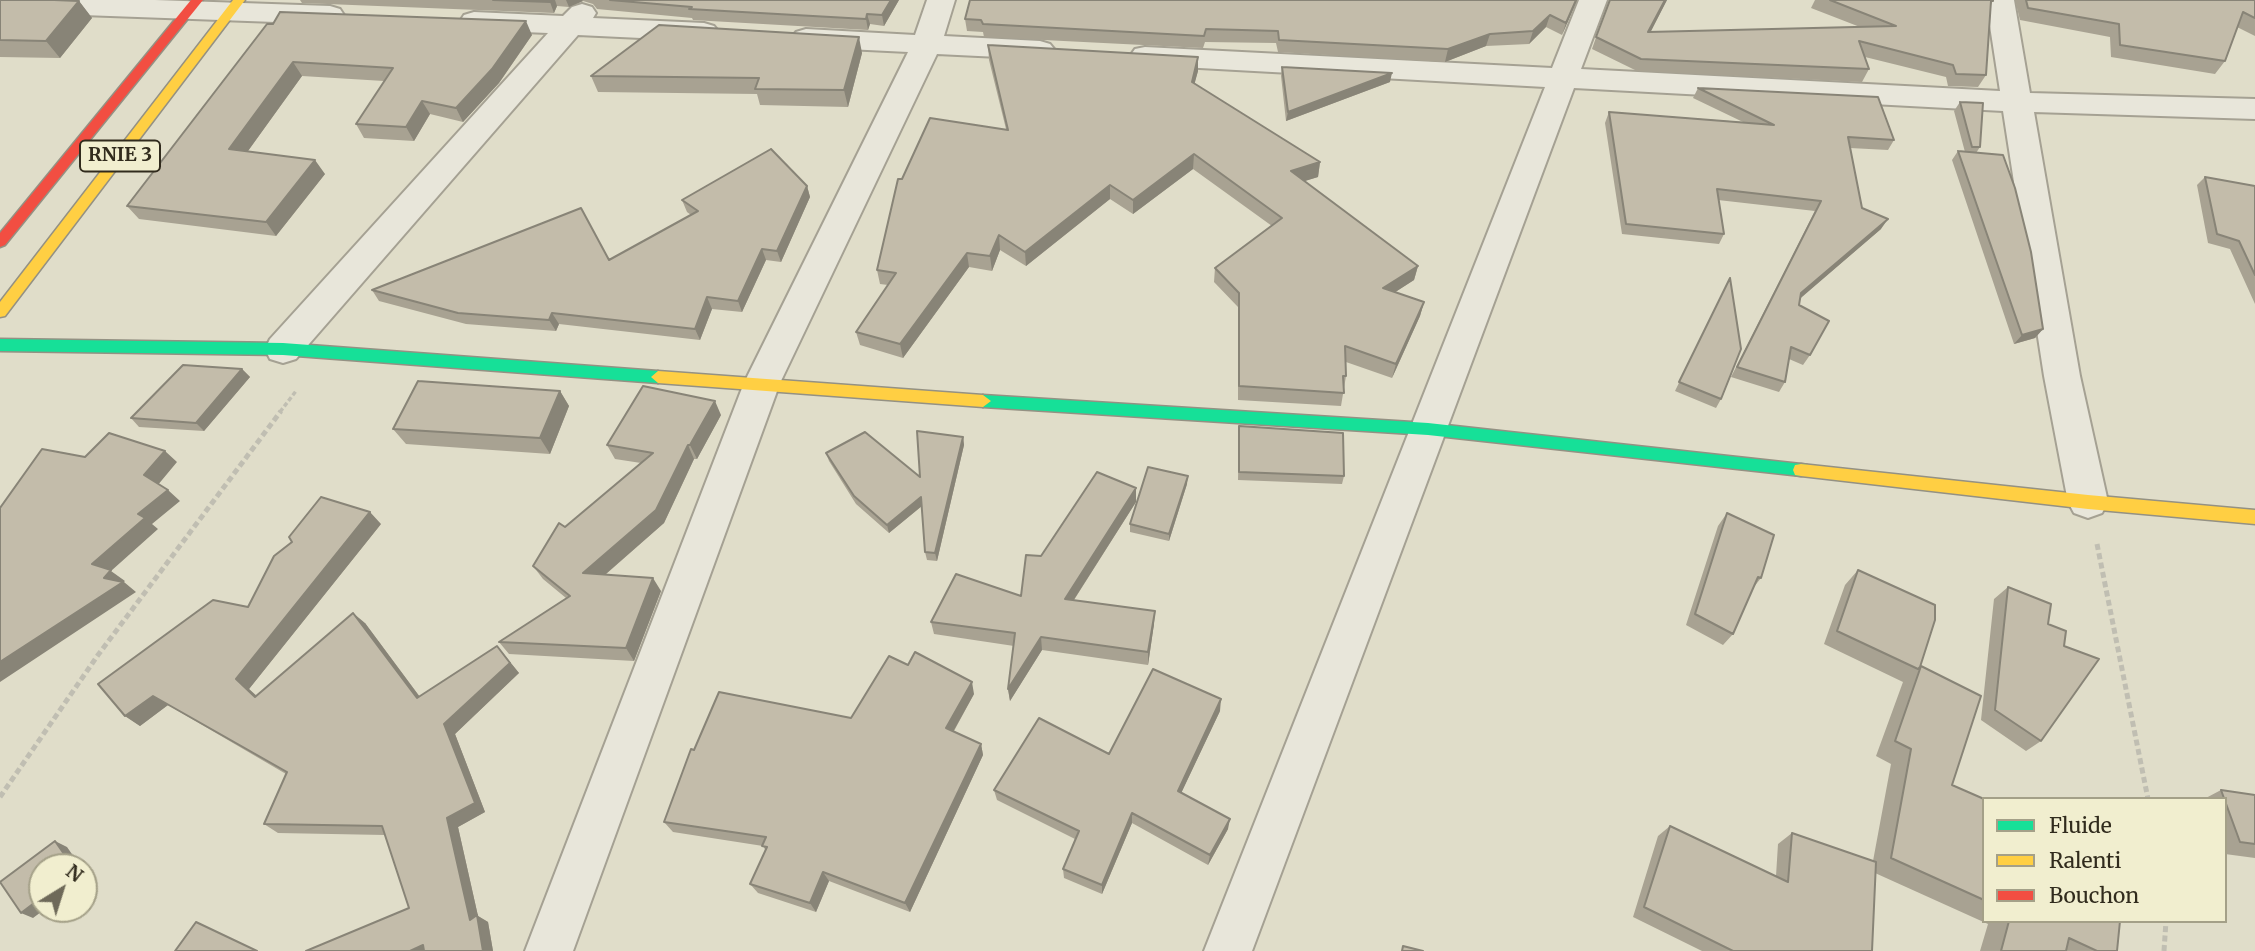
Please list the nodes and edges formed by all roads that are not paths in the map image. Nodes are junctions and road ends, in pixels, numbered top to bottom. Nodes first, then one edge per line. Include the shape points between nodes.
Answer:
1 (592, 0) edge
2 (941, 0) edge
3 (1593, 0) edge
4 (2000, 0) edge
5 (0, 3) edge
6 (193, 5) edge
7 (235, 5) edge
8 (353, 16) edge
9 (449, 20) edge
10 (572, 25) junction
11 (735, 34) edge
12 (776, 36) edge
13 (927, 44) junction
14 (1063, 51) edge
15 (1118, 55) edge
16 (1564, 80) junction
17 (2015, 102) junction
18 (2255, 109) edge
19 (0, 242) edge
20 (0, 312) edge
21 (0, 345) edge
22 (283, 349) junction
23 (762, 383) junction
24 (1428, 429) junction
25 (2088, 502) junction
26 (2255, 517) edge
27 (549, 951) edge
28 (1228, 951) edge

1 - 10 street
2 - 13 street
3 - 16 street
4 - 17 street
5 - 6 street
6 - 7 street
6 - 19 main road, RNIE 3
7 - 8 street
7 - 20 main road, RNIE 3
9 - 10 street
10 - 11 street
10 - 22 street
12 - 13 street
13 - 14 street
13 - 23 street
15 - 16 street
16 - 17 street
16 - 24 street
17 - 18 street
17 - 25 street
21 - 22 main road
22 - 23 main road
23 - 24 main road
23 - 27 street
24 - 25 main road
24 - 28 street
25 - 26 main road

